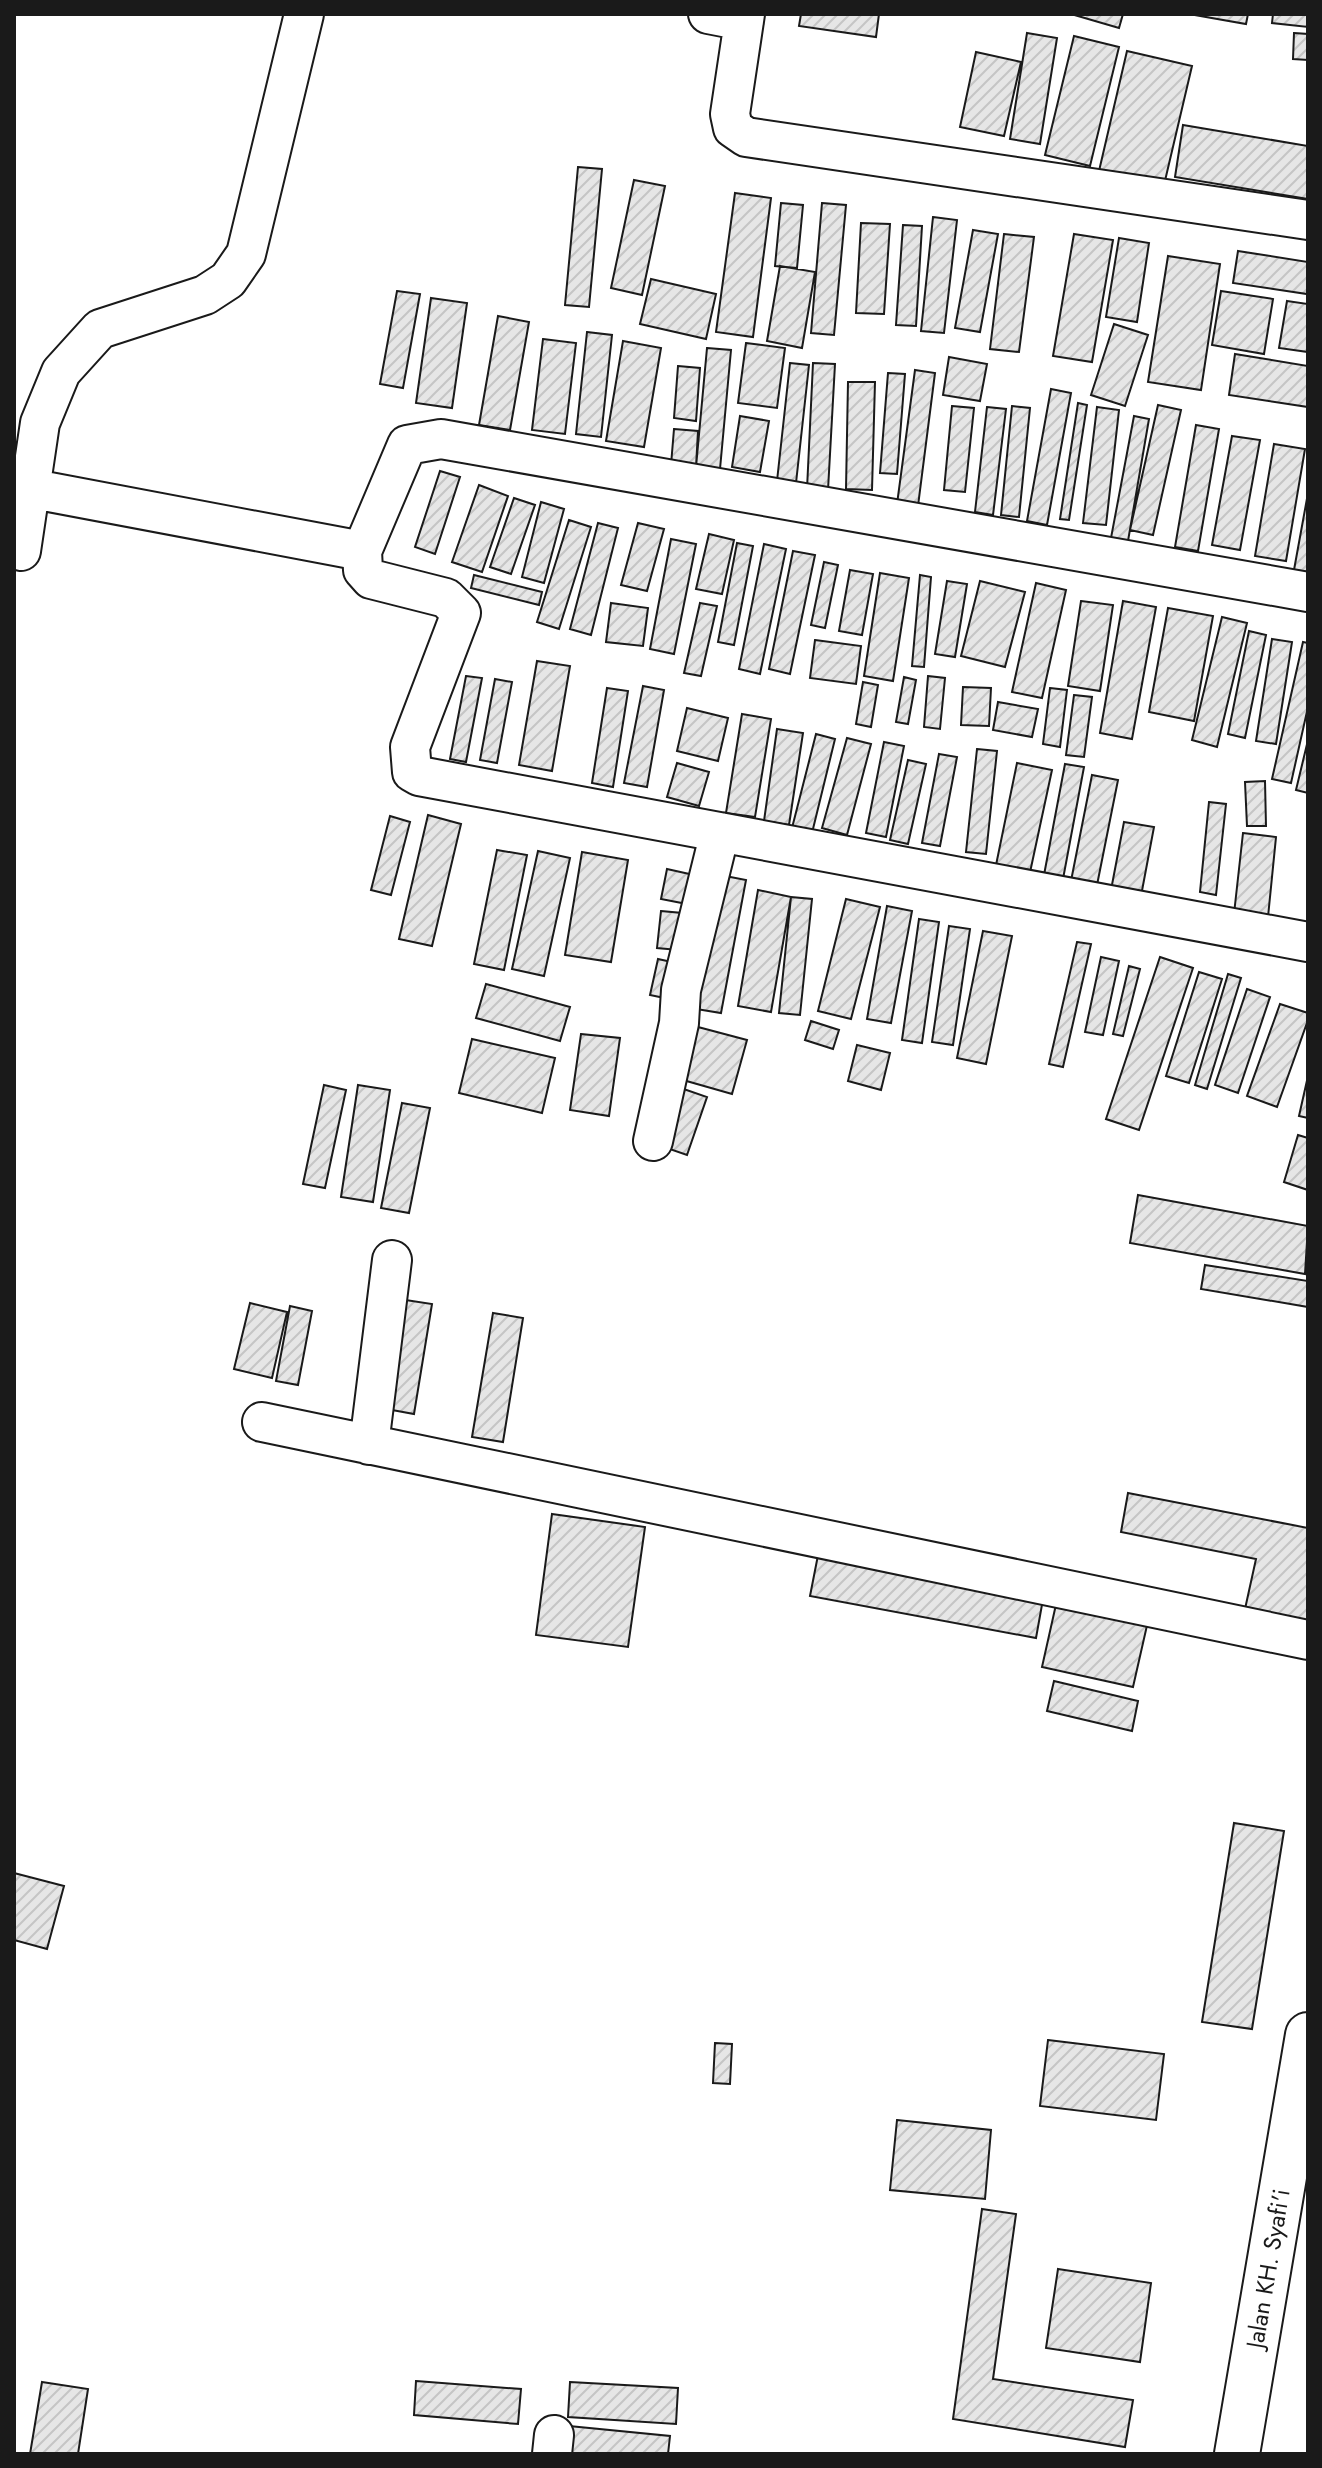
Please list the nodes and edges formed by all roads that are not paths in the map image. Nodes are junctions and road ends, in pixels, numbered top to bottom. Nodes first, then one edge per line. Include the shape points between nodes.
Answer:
1 (304, 14) edge
2 (733, 16) edge
3 (1308, 220) edge
4 (28, 488) junction
5 (21, 551) dead end
6 (362, 551) junction
7 (1308, 592) edge
8 (720, 832) junction
9 (1308, 942) edge
10 (653, 1141) dead end
11 (392, 1260) dead end
12 (262, 1422) dead end
13 (369, 1445) junction
14 (1308, 1640) edge
15 (1308, 2035) edge
16 (1237, 2454) edge

1 - 4 street via 246,254 228,280 205,295 100,329 61,372 40,423
2 - 3 street via 730,114 733,128 746,137
4 - 5 street
4 - 6 street
6 - 7 street via 407,445 441,439
6 - 8 street via 363,570 371,579 446,598 461,613 410,747 412,772
8 - 9 street
8 - 10 street via 681,990 679,1023
11 - 13 street
12 - 13 street
13 - 14 street
15 - 16 main road, Jalan KH. Syafi'i

